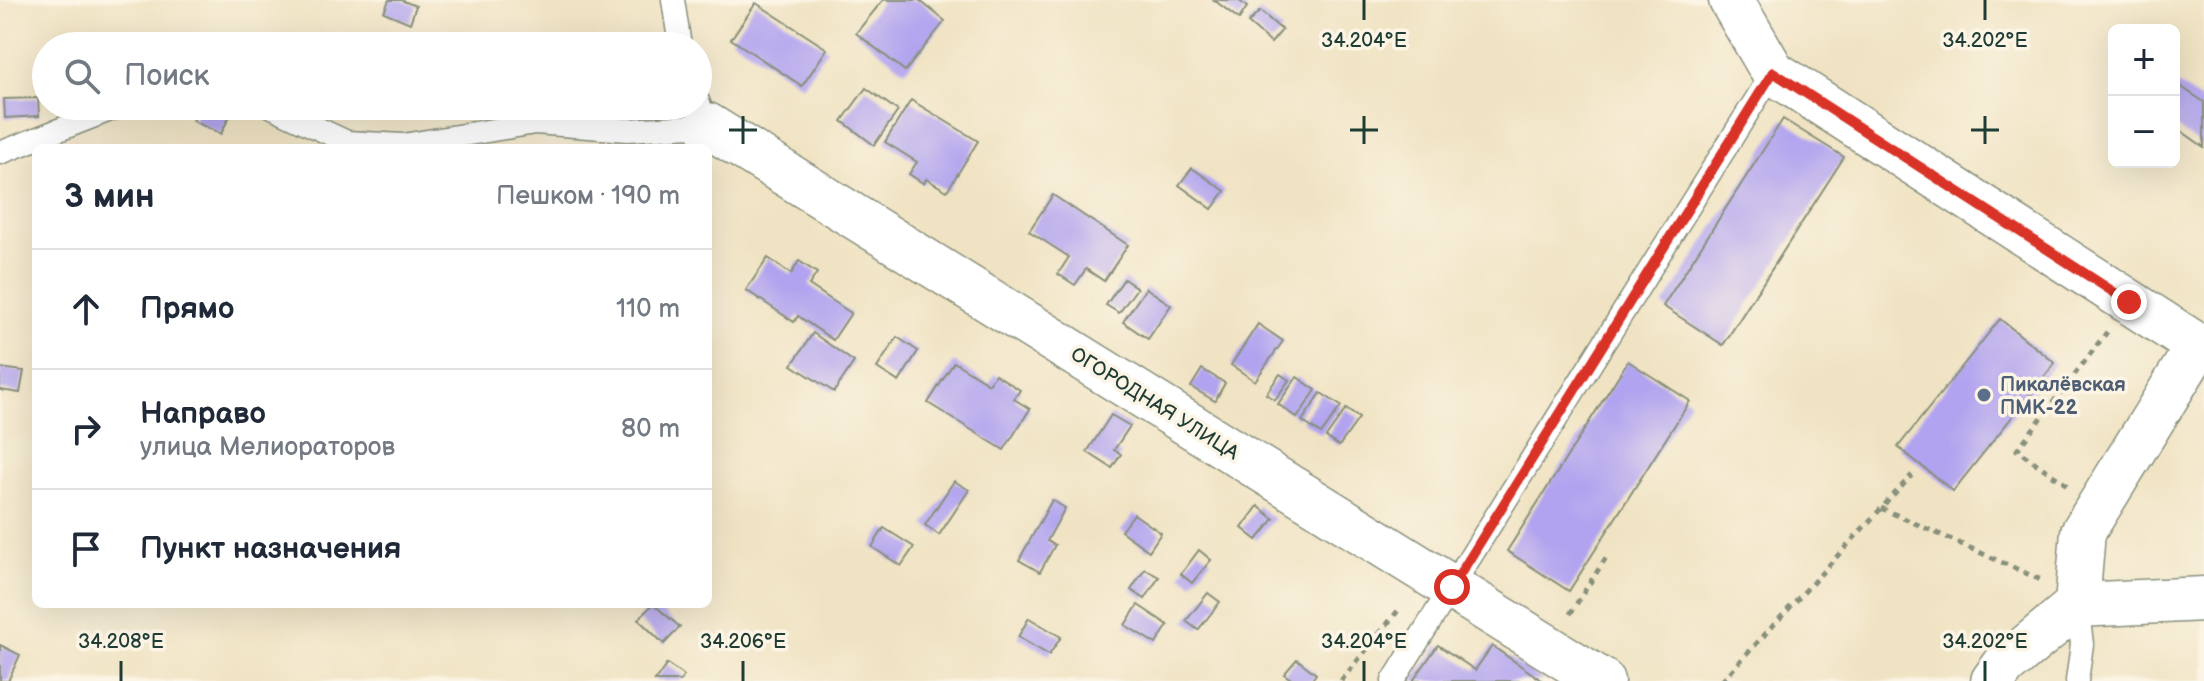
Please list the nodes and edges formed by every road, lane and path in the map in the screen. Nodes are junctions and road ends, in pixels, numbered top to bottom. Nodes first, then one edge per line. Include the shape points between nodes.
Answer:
1 (673, 0) edge
2 (1731, 0) edge
3 (678, 32) edge
4 (1773, 72) junction
5 (712, 119) edge
6 (84, 120) edge
7 (300, 120) edge
8 (672, 120) edge
9 (384, 144) edge
10 (409, 144) edge
11 (0, 153) edge
12 (2129, 302) junction
13 (2201, 341) edge
14 (1912, 475) dead end
15 (2099, 506) junction
16 (1881, 508) junction
17 (1607, 556) dead end
18 (1442, 581) junction
19 (2204, 599) edge
20 (2077, 605) junction
21 (1548, 648) junction
22 (1341, 681) edge
23 (1393, 681) edge
24 (1602, 681) edge
25 (1722, 681) edge
26 (1993, 681) edge
27 (2077, 681) edge

1 - 3 lane
2 - 4 street
4 - 12 street
4 - 18 lane
5 - 18 street, ОГОРОДНАЯ УЛИЦА
6 - 11 lane
7 - 9 lane via 347,142
8 - 10 lane via 628,130 535,123
12 - 13 street
12 - 15 path via 2017,450
13 - 15 street
14 - 16 path
15 - 20 street via 2083,532
16 - 20 path via 2036,577
16 - 25 path
17 - 21 path
18 - 21 street, ОГОРОДНАЯ УЛИЦА
18 - 22 path via 1389,620
18 - 23 lane
19 - 20 street
20 - 26 street
20 - 27 lane via 2082,644
21 - 24 street, ОГОРОДНАЯ УЛИЦА

